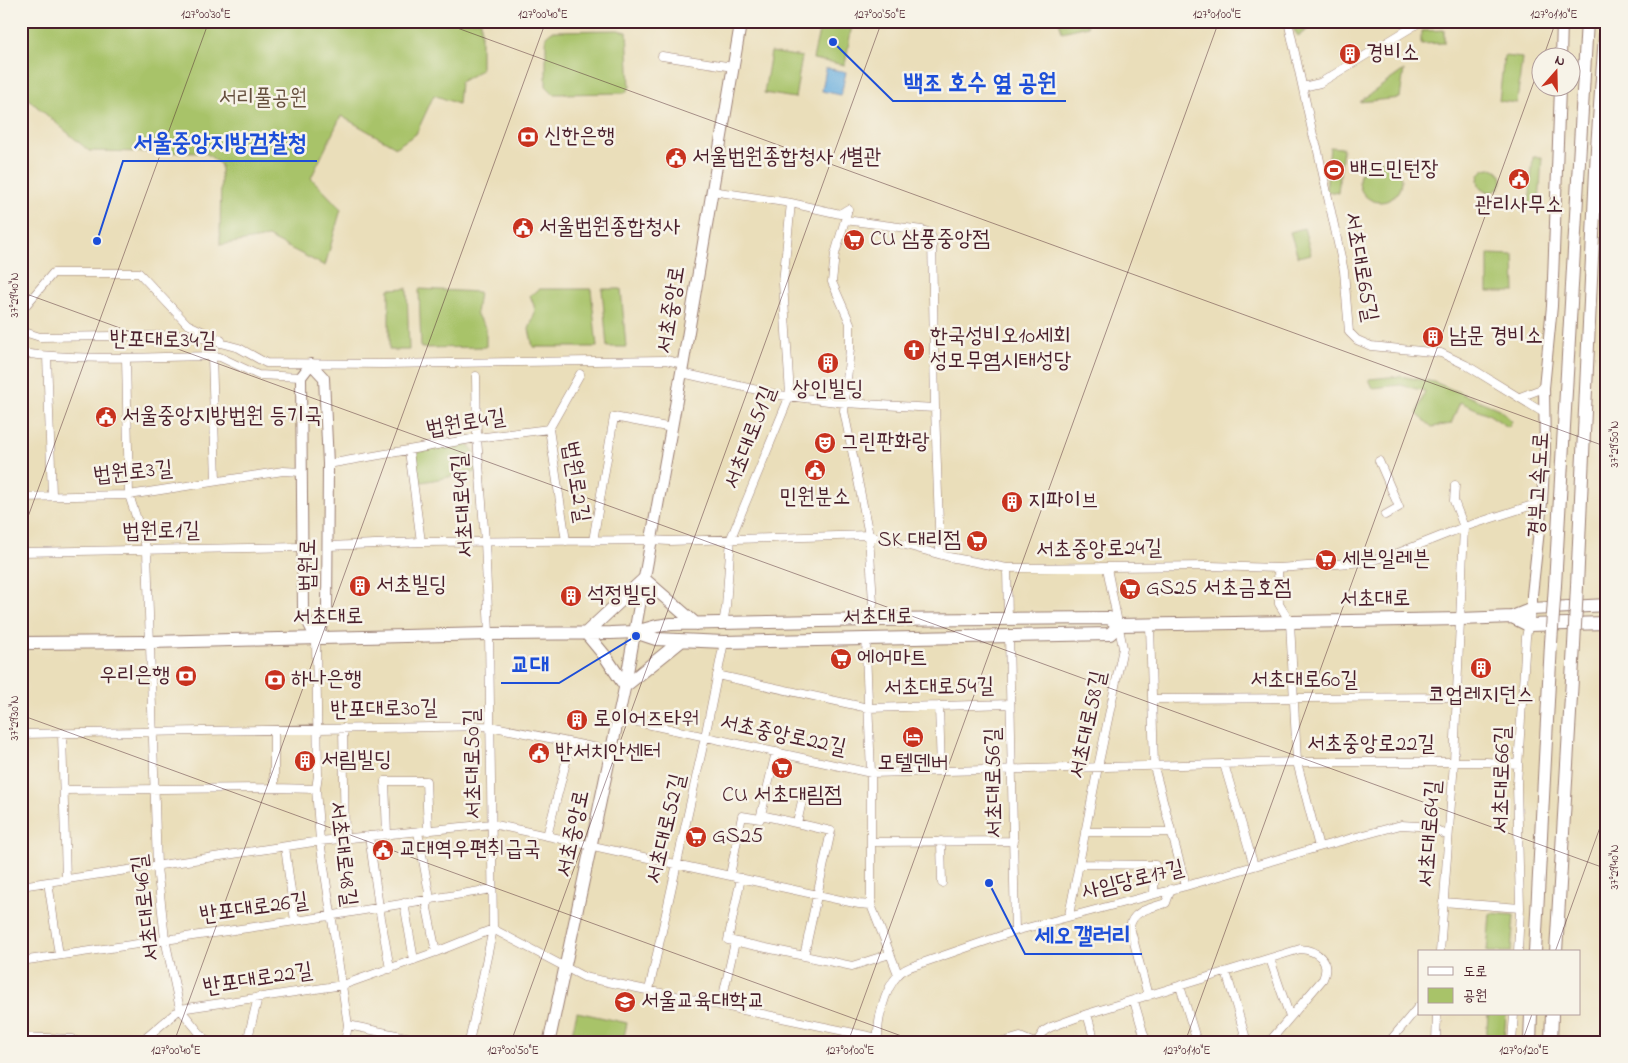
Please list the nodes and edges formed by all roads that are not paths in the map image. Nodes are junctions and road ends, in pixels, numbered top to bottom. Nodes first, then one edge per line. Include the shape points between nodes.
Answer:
1 (741, 21) edge
2 (1288, 21) edge
3 (1422, 21) edge
4 (1562, 21) edge
5 (1587, 21) edge
6 (1606, 21) edge
7 (1561, 48) edge
8 (662, 56) dead end
9 (733, 67) junction
10 (1303, 87) junction
11 (1560, 98) edge
12 (712, 191) junction
13 (791, 203) junction
14 (845, 220) junction
15 (21, 311) edge
16 (21, 331) edge
17 (239, 348) junction
18 (21, 353) edge
19 (47, 356) junction
20 (212, 356) junction
21 (126, 358) junction
22 (311, 364) junction
23 (682, 368) junction
24 (580, 374) dead end
25 (476, 376) dead end
26 (301, 377) junction
27 (1544, 388) junction
28 (790, 395) junction
29 (1520, 397) junction
30 (846, 403) junction
31 (934, 408) junction
32 (1544, 413) junction
33 (672, 428) junction
34 (549, 429) junction
35 (477, 438) junction
36 (409, 451) junction
37 (1379, 461) dead end
38 (328, 464) junction
39 (302, 472) junction
40 (216, 481) junction
41 (1455, 485) dead end
42 (52, 495) junction
43 (129, 495) junction
44 (21, 497) edge
45 (1542, 502) junction
46 (1385, 515) dead end
47 (1464, 527) junction
48 (869, 535) junction
49 (730, 538) junction
50 (651, 540) junction
51 (485, 541) junction
52 (566, 541) junction
53 (593, 541) junction
54 (421, 542) junction
55 (329, 546) junction
56 (302, 547) junction
57 (147, 550) junction
58 (21, 552) edge
59 (940, 554) junction
60 (1007, 568) junction
61 (1107, 568) junction
62 (1278, 568) junction
63 (644, 579) junction
64 (1607, 605) edge
65 (1532, 609) junction
66 (1512, 617) junction
67 (1008, 619) junction
68 (1461, 619) junction
69 (871, 620) junction
70 (1290, 622) junction
71 (723, 623) junction
72 (1607, 623) edge
73 (696, 624) junction
74 (1119, 625) junction
75 (1150, 625) junction
76 (1528, 625) junction
77 (635, 632) junction
78 (586, 633) junction
79 (489, 634) junction
80 (1009, 635) junction
81 (316, 639) junction
82 (867, 639) junction
83 (680, 641) junction
84 (150, 642) junction
85 (724, 642) junction
86 (21, 643) edge
87 (717, 675) junction
88 (625, 686) junction
89 (1456, 697) junction
90 (1294, 698) junction
91 (1152, 699) junction
92 (1010, 704) junction
93 (939, 706) junction
94 (868, 708) junction
95 (619, 718) junction
96 (490, 726) junction
97 (343, 728) junction
98 (317, 729) junction
99 (274, 730) junction
100 (153, 731) junction
101 (62, 733) junction
102 (21, 734) edge
103 (705, 737) junction
104 (571, 742) junction
105 (612, 751) junction
106 (776, 752) junction
107 (1297, 762) junction
108 (1454, 762) junction
109 (1224, 764) junction
110 (1518, 764) junction
111 (1154, 766) junction
112 (1098, 767) junction
113 (1013, 769) junction
114 (941, 771) junction
115 (871, 773) junction
116 (274, 788) junction
117 (316, 789) junction
118 (64, 790) junction
119 (155, 790) junction
120 (802, 801) dead end
121 (761, 816) junction
122 (492, 824) junction
123 (797, 824) junction
124 (428, 831) junction
125 (418, 832) junction
126 (1085, 832) junction
127 (1172, 832) junction
128 (387, 835) junction
129 (369, 836) junction
130 (547, 836) junction
131 (1448, 836) junction
132 (345, 839) junction
133 (320, 841) junction
134 (941, 841) junction
135 (1014, 841) junction
136 (871, 842) junction
137 (592, 846) junction
138 (1319, 846) junction
139 (285, 847) junction
140 (677, 864) junction
141 (1079, 864) junction
142 (1254, 866) junction
143 (157, 867) junction
144 (730, 875) junction
145 (741, 878) junction
146 (66, 880) junction
147 (48, 882) junction
148 (942, 884) dead end
149 (21, 886) edge
150 (1186, 886) junction
151 (492, 889) junction
152 (1171, 889) junction
153 (1154, 893) junction
154 (818, 895) junction
155 (427, 900) junction
156 (1444, 902) junction
157 (404, 903) junction
158 (871, 904) junction
159 (378, 907) junction
160 (1520, 908) junction
161 (332, 915) junction
162 (1069, 915) junction
163 (294, 921) junction
164 (493, 929) junction
165 (1015, 931) junction
166 (165, 939) junction
167 (735, 942) junction
168 (1440, 950) edge
169 (1518, 950) edge
170 (1535, 950) edge
171 (1556, 950) edge
172 (436, 952) junction
173 (890, 954) junction
174 (59, 955) junction
175 (804, 956) junction
176 (1270, 959) junction
177 (414, 960) junction
178 (21, 961) edge
179 (565, 968) junction
180 (390, 969) junction
181 (1226, 972) junction
182 (898, 974) junction
183 (343, 985) junction
184 (1180, 986) junction
185 (649, 990) junction
186 (1148, 996) junction
187 (258, 997) junction
188 (1134, 1001) junction
189 (721, 1005) junction
190 (1418, 1007) edge
191 (180, 1009) junction
192 (1087, 1014) junction
193 (1437, 1016) edge
194 (1514, 1016) edge
195 (1531, 1016) edge
196 (1552, 1016) edge
197 (1290, 1017) junction
198 (348, 1025) junction
199 (21, 1037) edge
200 (45, 1040) edge
201 (878, 1040) edge
202 (75, 1042) edge
203 (141, 1042) edge
204 (207, 1042) edge
205 (247, 1042) edge
206 (345, 1042) edge
207 (430, 1042) edge
208 (469, 1042) edge
209 (549, 1042) edge
210 (1003, 1042) edge
211 (1032, 1042) edge
212 (1037, 1042) edge
213 (1096, 1042) edge
214 (1146, 1042) edge
215 (1196, 1042) edge
216 (1248, 1042) edge
217 (1269, 1042) edge
218 (1389, 1042) edge
219 (1436, 1042) edge
220 (1512, 1042) edge
221 (1530, 1042) edge
222 (1551, 1042) edge

1 - 9 main road, 서초중앙로
2 - 10 street
3 - 10 street via 1320,83
4 - 7 street
5 - 170 main road, 경부고속도로, bridge
6 - 171 main road, 경부고속도로, bridge via 1596,158 1577,586
8 - 9 street
9 - 12 main road, 서초중앙로
10 - 29 street, 서초대로65길 via 1344,271 1349,332 1371,346 1441,353
11 - 27 street via 1552,306
12 - 13 street
12 - 23 main road, 서초중앙로
13 - 14 street via 840,214 848,209
13 - 28 street, 서초대로51길 via 784,282
14 - 30 street via 835,254 832,282 850,322
14 - 31 street via 930,232
15 - 17 street via 53,273 139,272 187,324
16 - 17 street via 40,337 190,335
17 - 22 street via 266,363
18 - 19 street, 반포대로34길
19 - 21 street, 반포대로34길
19 - 42 street
20 - 21 street, 반포대로34길
20 - 26 street, 반포대로34길 via 258,375
20 - 40 street
21 - 43 street, 서초대로46길
22 - 23 street via 666,360
22 - 26 street
22 - 38 street, 법원로 via 324,378
23 - 28 street via 779,395
23 - 33 main road, 서초중앙로
24 - 34 street
25 - 35 street, 서초대로49길
26 - 39 street, 법원로
27 - 29 street
27 - 32 street
28 - 30 street
28 - 49 street, 서초대로51길
29 - 32 street, 서초대로65길
30 - 31 street
30 - 48 street via 844,411
31 - 59 street
32 - 45 street
33 - 50 main road, 서초중앙로
33 - 53 street via 614,417
34 - 35 street, 법원로4길
34 - 52 street, 법원로2길
35 - 36 street, 법원로4길
35 - 51 street, 서초대로49길
36 - 38 street, 법원로4길
36 - 54 street
37 - 46 street via 1399,507
38 - 55 street, 법원로
39 - 40 street, 법원로3길
39 - 56 street, 법원로
40 - 43 street, 법원로3길
41 - 47 street via 1454,501
42 - 43 street, 법원로3길
42 - 44 street, 법원로3길
43 - 57 street, 서초대로46길
45 - 47 street, 서초중앙로24길
45 - 65 street
47 - 62 street, 서초중앙로24길 via 1366,562
47 - 68 street
48 - 49 street, 서초중앙로24길
48 - 59 street, 서초중앙로24길
48 - 69 street
49 - 50 street, 서초중앙로24길
49 - 71 street, 서초대로51길
50 - 53 street, 법원로2길
50 - 63 main road, 서초중앙로
51 - 52 street, 법원로2길
51 - 54 street, 법원로2길
51 - 79 street, 서초대로49길
52 - 53 street, 법원로2길
54 - 55 street, 법원로2길
55 - 81 street, 법원로 via 327,615
56 - 57 street, 법원로1길
56 - 81 street, 법원로 via 303,612
57 - 58 street, 법원로1길
57 - 84 street, 서초대로46길
59 - 60 street, 서초중앙로24길
60 - 61 street, 서초중앙로24길
60 - 67 street
61 - 62 street, 서초중앙로24길
61 - 74 street
62 - 70 street via 1279,604
63 - 73 main road
63 - 77 main road, 서초중앙로
63 - 78 main road
64 - 65 main road, 서초대로
65 - 66 main road, 서초대로
65 - 76 street, 서초대로66길
66 - 68 main road, 서초대로
66 - 76 main road, 서초대로
67 - 69 main road, 서초대로
67 - 74 main road, 서초대로 via 1109,618
68 - 70 main road, 서초대로
68 - 89 street, 서초대로64길
69 - 71 main road, 서초대로
70 - 75 main road, 서초대로
70 - 90 street
71 - 73 main road, 서초대로
72 - 76 main road, 서초대로
73 - 77 main road, 서초대로 via 657,626
74 - 75 main road, 서초대로
74 - 80 main road, 서초대로 via 1110,634
74 - 112 street, 서초대로58길 via 1123,648
75 - 91 street
76 - 110 street, 서초대로66길
77 - 78 main road, 서초대로
77 - 83 main road, 서초대로 via 656,639
77 - 88 main road, 서초중앙로
78 - 79 main road, 서초대로
78 - 88 main road
79 - 81 main road, 서초대로
79 - 96 street, 서초대로50길
80 - 82 main road, 서초대로
80 - 92 street, 서초대로56길
81 - 84 main road, 서초대로
81 - 98 street, 서초대로48길
82 - 85 main road, 서초대로
82 - 94 street, 서초대로54길
83 - 85 main road, 서초대로
83 - 88 main road
84 - 86 main road, 서초대로
84 - 100 street, 서초대로46길
85 - 87 street, 서초대로52길
87 - 94 street
87 - 103 street, 서초대로52길
88 - 95 main road, 서초중앙로
89 - 90 street, 서초대로60길
89 - 108 street, 서초대로64길
90 - 91 street, 서초대로60길
90 - 107 street
91 - 111 street
92 - 93 street, 서초대로54길
92 - 113 street, 서초대로56길
93 - 94 street, 서초대로54길
93 - 114 street
94 - 115 street, 서초대로54길
95 - 103 street, 서초중앙로22길
95 - 105 main road, 서초중앙로
96 - 97 street, 반포대로30길
96 - 104 street, 반포대로30길
96 - 122 street, 서초대로50길
97 - 98 street, 반포대로30길
97 - 132 street
98 - 99 street, 반포대로30길
98 - 117 street, 서초대로48길
99 - 100 street, 반포대로30길
99 - 116 street
100 - 101 street, 반포대로30길
100 - 119 street, 서초대로46길
101 - 102 street, 반포대로30길
101 - 118 street
103 - 106 street, 서초중앙로22길
103 - 140 street, 서초대로52길
104 - 105 street, 반포대로30길
104 - 130 street
105 - 137 main road, 서초중앙로
106 - 115 street, 서초중앙로22길
106 - 121 street
107 - 108 street, 서초중앙로22길
107 - 109 street, 서초중앙로22길
107 - 138 street
108 - 110 street, 서초중앙로22길
108 - 131 street, 서초대로64길
109 - 111 street, 서초중앙로22길
109 - 142 street
110 - 160 street, 서초대로66길
111 - 112 street, 서초중앙로22길
111 - 127 street
112 - 113 street, 서초중앙로22길
112 - 126 street, 서초대로58길
113 - 114 street, 서초중앙로22길
113 - 135 street, 서초대로56길
114 - 115 street, 서초중앙로22길
115 - 136 street, 서초대로54길
116 - 117 street
116 - 119 street
117 - 133 street, 서초대로48길
118 - 119 street
118 - 146 street
119 - 143 street, 서초대로46길
120 - 123 street
121 - 123 street
121 - 144 street via 760,819 742,816
122 - 124 street
122 - 130 street
122 - 151 street, 서초대로50길
123 - 154 street via 831,831
124 - 125 street
124 - 128 street via 426,781 385,781
125 - 128 street
125 - 155 street via 429,893
126 - 127 street
126 - 141 street, 서초대로58길
127 - 150 street
128 - 129 street
129 - 132 street
129 - 159 street
130 - 137 street
131 - 138 street, 사임당로17길 via 1435,829 1402,825
131 - 156 street, 서초대로64길
132 - 133 street
133 - 139 street
133 - 161 street, 서초대로48길
134 - 135 street
134 - 136 street
134 - 148 street
135 - 165 street, 서초대로56길
136 - 158 street, 서초대로54길
137 - 140 street
137 - 179 main road, 서초중앙로
138 - 142 street, 사임당로17길
139 - 143 street
139 - 163 street
140 - 144 street
140 - 185 street, 서초대로52길
141 - 153 street via 1155,865
141 - 162 street, 서초대로58길
142 - 150 street, 사임당로17길
143 - 146 street
143 - 166 street, 서초대로46길
144 - 145 street
145 - 154 street
145 - 167 street via 728,940
146 - 147 street
147 - 149 street
147 - 174 street
150 - 152 street, 사임당로17길
151 - 155 street, 반포대로26길
151 - 164 street, 서초대로50길
152 - 153 street, 사임당로17길
152 - 186 street via 1166,903 1135,914 1130,920
153 - 162 street, 사임당로17길
154 - 158 street
154 - 175 street
155 - 157 street, 반포대로26길
155 - 172 street
156 - 160 street, 서초대로64길
156 - 168 street, 서초대로64길
157 - 159 street, 반포대로26길
157 - 177 street
158 - 173 street, 서초대로54길
159 - 161 street, 반포대로26길
159 - 180 street
160 - 169 street, 서초대로66길
161 - 163 street, 반포대로26길
161 - 183 street, 서초대로48길
162 - 165 street, 사임당로17길
163 - 166 street, 반포대로26길
164 - 172 street, 반포대로22길
164 - 179 street
164 - 208 street, 서초대로50길
165 - 182 street, 사임당로17길
166 - 174 street, 반포대로26길
166 - 191 street, 서초대로46길
167 - 175 street
167 - 189 street
172 - 177 street, 반포대로22길
173 - 175 street via 852,966
173 - 182 street, 서초대로54길
174 - 178 street, 반포대로26길
176 - 181 street
176 - 197 street
176 - 197 street via 1300,949 1315,952 1323,959 1323,978
177 - 180 street, 반포대로22길
179 - 185 street via 584,977
179 - 209 main road, 서초중앙로
180 - 183 street, 반포대로22길
181 - 184 street
181 - 216 street
182 - 201 street via 885,999
183 - 187 street, 반포대로22길
183 - 198 street, 서초대로48길
184 - 186 street
184 - 215 street
185 - 189 street
186 - 188 street
187 - 191 street, 반포대로22길
187 - 205 street
188 - 192 street
188 - 214 street
189 - 201 street
190 - 218 street
191 - 203 street, 반포대로22길
191 - 204 street, 서초대로46길
192 - 212 street via 1048,1028
192 - 213 street
193 - 219 street
194 - 220 street
195 - 221 main road
196 - 222 main road
197 - 217 street
198 - 206 street, 서초대로48길
198 - 207 street
199 - 200 street
200 - 202 street via 73,1039
210 - 211 street via 1020,1037

